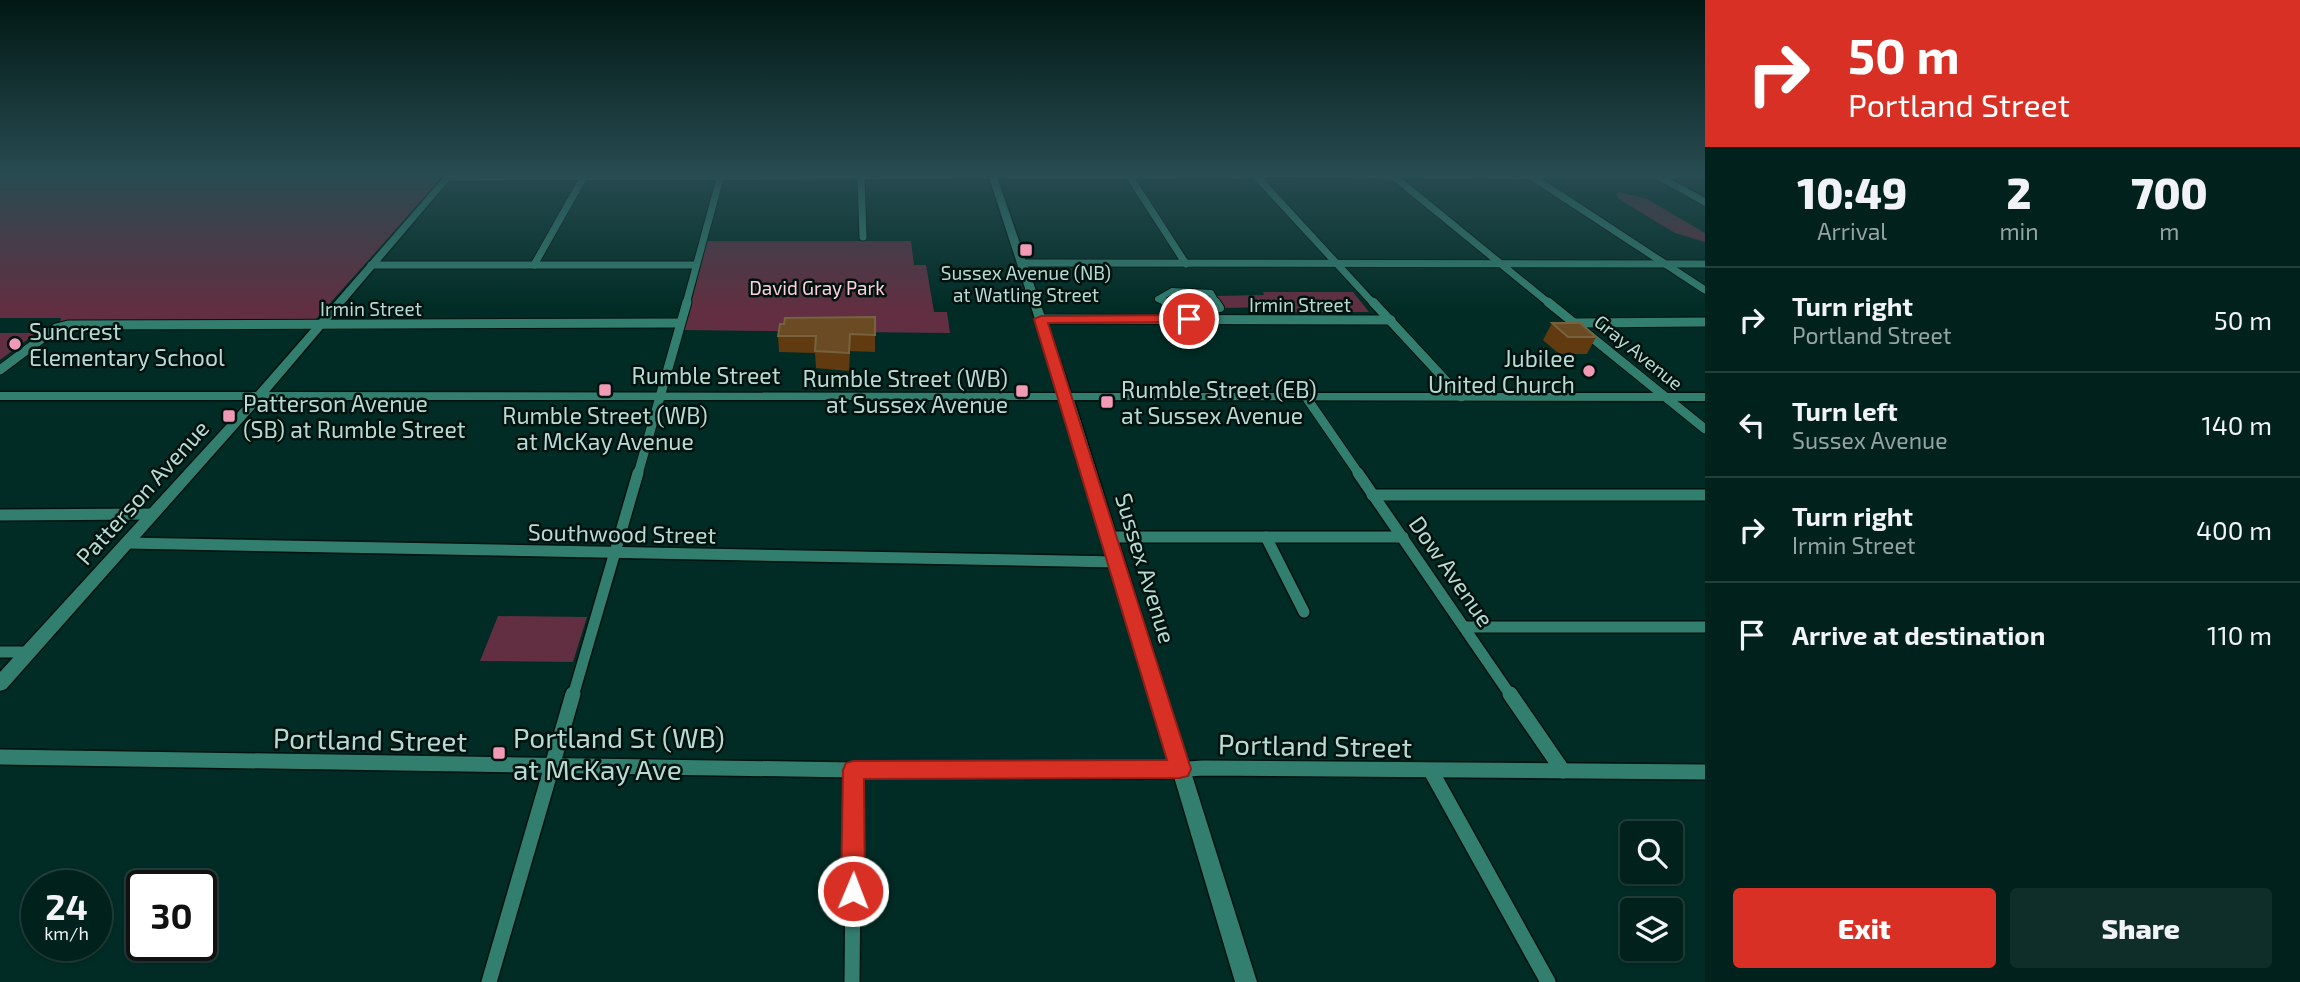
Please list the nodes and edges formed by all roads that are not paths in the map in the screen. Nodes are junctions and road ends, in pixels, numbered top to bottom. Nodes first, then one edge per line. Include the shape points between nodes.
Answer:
1 (413, 217) edge
2 (562, 217) edge
3 (709, 217) edge
4 (862, 217) edge
5 (1006, 217) edge
6 (1156, 217) edge
7 (1294, 217) edge
8 (1444, 217) edge
9 (1593, 217) edge
10 (863, 237) dead end
11 (1021, 263) junction
12 (1186, 264) junction
13 (1338, 264) junction
14 (1502, 264) junction
15 (1665, 264) junction
16 (1705, 264) edge
17 (371, 265) junction
18 (534, 265) junction
19 (696, 265) junction
20 (1705, 290) edge
21 (1158, 299) joint
22 (1041, 319) junction
23 (1391, 320) junction
24 (1705, 322) edge
25 (320, 323) junction
26 (1574, 323) junction
27 (680, 324) junction
28 (0, 370) edge
29 (259, 396) junction
30 (661, 396) junction
31 (0, 397) edge
32 (1066, 397) junction
33 (1306, 397) junction
34 (1461, 397) junction
35 (1666, 397) junction
36 (1705, 397) edge
37 (1705, 429) edge
38 (1373, 495) junction
39 (1705, 495) edge
40 (152, 514) junction
41 (0, 515) edge
42 (1110, 537) junction
43 (1266, 537) junction
44 (1403, 537) junction
45 (127, 543) junction
46 (614, 553) junction
47 (1118, 562) junction
48 (1304, 612) dead end
49 (1466, 627) junction
50 (1705, 627) edge
51 (0, 652) edge
52 (29, 652) junction
53 (0, 684) edge
54 (0, 757) edge
55 (552, 765) junction
56 (1180, 769) junction
57 (853, 770) junction
58 (1432, 771) junction
59 (1563, 771) junction
60 (1705, 772) edge
61 (489, 982) edge
62 (852, 982) edge
63 (1246, 982) edge
64 (1548, 982) edge

1 - 17 street, Patterson Avenue
2 - 18 street
3 - 19 street
4 - 10 street
5 - 11 street, Sussex Avenue
6 - 12 street
7 - 13 street
8 - 14 street, Gray Avenue
9 - 15 street
11 - 12 street
11 - 22 street, Sussex Avenue
12 - 13 street
13 - 14 street
13 - 23 street
14 - 15 street
14 - 26 street, Gray Avenue
15 - 16 street
15 - 20 street
17 - 18 street
17 - 25 street, Patterson Avenue
18 - 19 street
19 - 27 street
21 - 21 street via 1181,308 1220,308 1212,293 1172,291
22 - 23 street, Irmin Street
22 - 32 street, Sussex Avenue
23 - 34 street
24 - 26 street
25 - 27 street, Irmin Street
25 - 28 street, Irmin Street via 61,326
25 - 29 street, Patterson Avenue
26 - 35 street, Gray Avenue
27 - 30 street
29 - 30 street, Rumble Street
29 - 31 street, Rumble Street
29 - 40 street, Patterson Avenue
30 - 32 street, Rumble Street
30 - 46 street
32 - 33 street, Rumble Street
32 - 42 street, Sussex Avenue
33 - 34 street, Rumble Street
33 - 38 street, Dow Avenue
34 - 35 street, Rumble Street
35 - 36 street, Rumble Street
35 - 37 street, Gray Avenue
38 - 39 street
38 - 44 street, Dow Avenue
40 - 41 street
40 - 45 street, Patterson Avenue
42 - 43 street
42 - 47 street, Sussex Avenue
43 - 44 street
43 - 48 street
44 - 49 street, Dow Avenue
45 - 46 street, Southwood Street
45 - 52 street, Patterson Avenue
46 - 47 street, Southwood Street
46 - 55 street
47 - 56 street, Sussex Avenue
49 - 50 street
49 - 59 street, Dow Avenue
51 - 52 street
52 - 53 street, Patterson Avenue
54 - 55 street, Portland Street
55 - 57 street, Portland Street
55 - 61 street
56 - 57 street, Portland Street
56 - 58 street, Portland Street
56 - 63 street, Sussex Avenue
57 - 62 street
58 - 59 street, Portland Street
58 - 64 street
59 - 60 street, Portland Street

